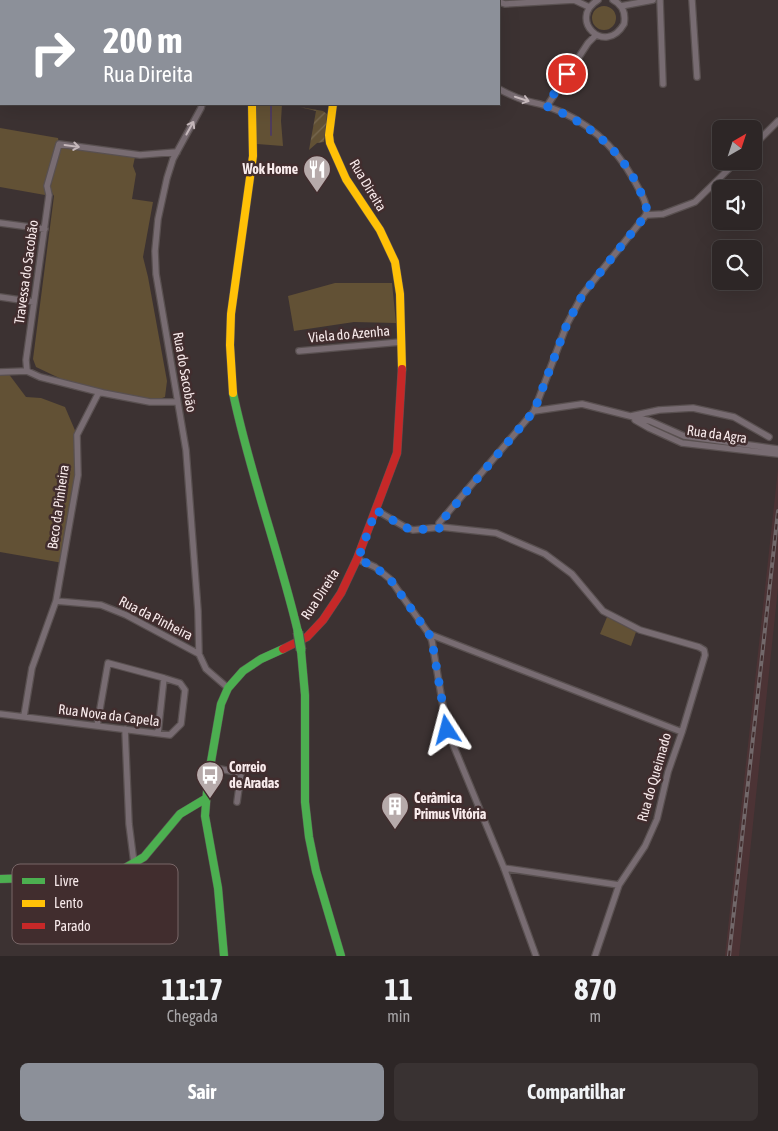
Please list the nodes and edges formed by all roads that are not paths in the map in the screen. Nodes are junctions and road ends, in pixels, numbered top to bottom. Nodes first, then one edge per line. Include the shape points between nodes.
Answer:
1 (574, 0) edge
2 (598, 0) edge
3 (613, 0) edge
4 (653, 0) edge
5 (660, 0) edge
6 (692, 0) edge
7 (500, 3) edge
8 (591, 4) edge
9 (621, 6) junction
10 (596, 35) junction
11 (697, 77) dead end
12 (663, 84) dead end
13 (500, 90) edge
14 (201, 105) edge
15 (252, 105) edge
16 (333, 105) edge
17 (546, 106) junction
18 (778, 121) edge
19 (762, 137) edge
20 (177, 152) junction
21 (728, 170) edge
22 (646, 215) junction
23 (0, 222) edge
24 (45, 229) junction
25 (0, 297) edge
26 (34, 302) junction
27 (401, 342) junction
28 (299, 350) dead end
29 (27, 371) junction
30 (0, 372) edge
31 (99, 392) junction
32 (177, 402) junction
33 (534, 411) junction
34 (629, 416) junction
35 (769, 437) dead end
36 (748, 448) junction
37 (778, 449) edge
38 (778, 454) edge
39 (376, 510) junction
40 (441, 528) junction
41 (358, 559) junction
42 (56, 601) junction
43 (429, 634) junction
44 (199, 654) junction
45 (164, 678) junction
46 (228, 688) junction
47 (0, 714) edge
48 (24, 716) junction
49 (97, 726) junction
50 (126, 729) junction
51 (682, 732) junction
52 (158, 734) junction
53 (210, 767) junction
54 (205, 799) junction
55 (237, 802) dead end
56 (134, 863) joint
57 (504, 868) junction
58 (619, 885) junction
59 (224, 956) edge
60 (341, 956) edge
61 (536, 956) edge
62 (595, 956) edge

1 - 7 street
1 - 8 street
2 - 8 street
3 - 9 street
4 - 9 street
5 - 12 street
6 - 11 street
8 - 10 street via 586,19
9 - 10 street via 625,17 621,30 609,37
10 - 17 street
13 -> 17 street via 516,98
20 -> 14 street, Rua do Sacobão
15 - 60 main road, bridge via 254,156 231,314 233,394 298,632 305,695 305,802 309,837
16 - 27 main road, Rua Direita via 330,143 346,179 380,230 395,262 400,294
17 - 22 street via 585,125 624,162 648,210
18 - 19 street
24 -> 20 street, Travessa do Sacobão via 47,186 59,144 140,155
20 - 32 street, Rua do Sacobão via 167,178 155,251
21 - 22 street via 695,202 664,214
22 - 33 street via 583,294 567,324
23 - 24 street
24 - 26 street, Travessa do Sacobão
25 - 26 street
26 - 29 street, Travessa do Sacobão
27 - 28 street, Viela do Azenha
27 - 39 main road, Rua Direita via 397,453
29 - 30 street
29 - 31 street
31 - 32 street via 150,402
31 - 42 street, Beco da Pinheira via 78,435 78,475
32 - 44 street, Rua do Sacobão via 186,450
33 - 34 street, Rua da Agra via 582,404
33 - 40 street via 440,523
34 - 35 street, Rua da Agra via 693,408 734,417
34 - 36 street, Rua da Agra via 682,442
36 - 37 street, Rua da Agra
36 - 38 street, Rua da Agra
39 - 40 street via 413,530
39 - 41 main road, Rua Direita
40 - 51 street via 496,533 545,554 572,574 604,611 640,630 704,650
41 - 43 street via 390,579
41 - 46 main road, Rua Direita via 331,608 307,637 261,659 243,671
42 - 44 street, Rua da Pinheira via 101,605
42 - 48 street via 32,668
43 - 51 street, Rua do Queimado
43 - 57 street via 447,730
44 - 46 street, Rua da Pinheira via 206,669
45 - 49 street via 108,663
45 - 52 street
45 - 52 street, Rua Nova da Capela via 180,683 185,690 181,724 170,735
46 - 53 main road, Rua Direita via 221,704
47 - 48 street, Rua Nova da Capela
48 - 49 street, Rua Nova da Capela
49 - 50 street, Rua Nova da Capela
50 - 52 street, Rua Nova da Capela
50 - 56 street via 129,824
51 - 58 street, Rua do Queimado via 657,819 645,846
53 - 54 main road, Rua Direita
53 - 55 street via 241,773
54 - 56 main road via 180,814 144,857
54 - 59 main road, Rua Direita
57 - 58 street
57 - 61 street
58 - 62 street, Rua do Queimado

